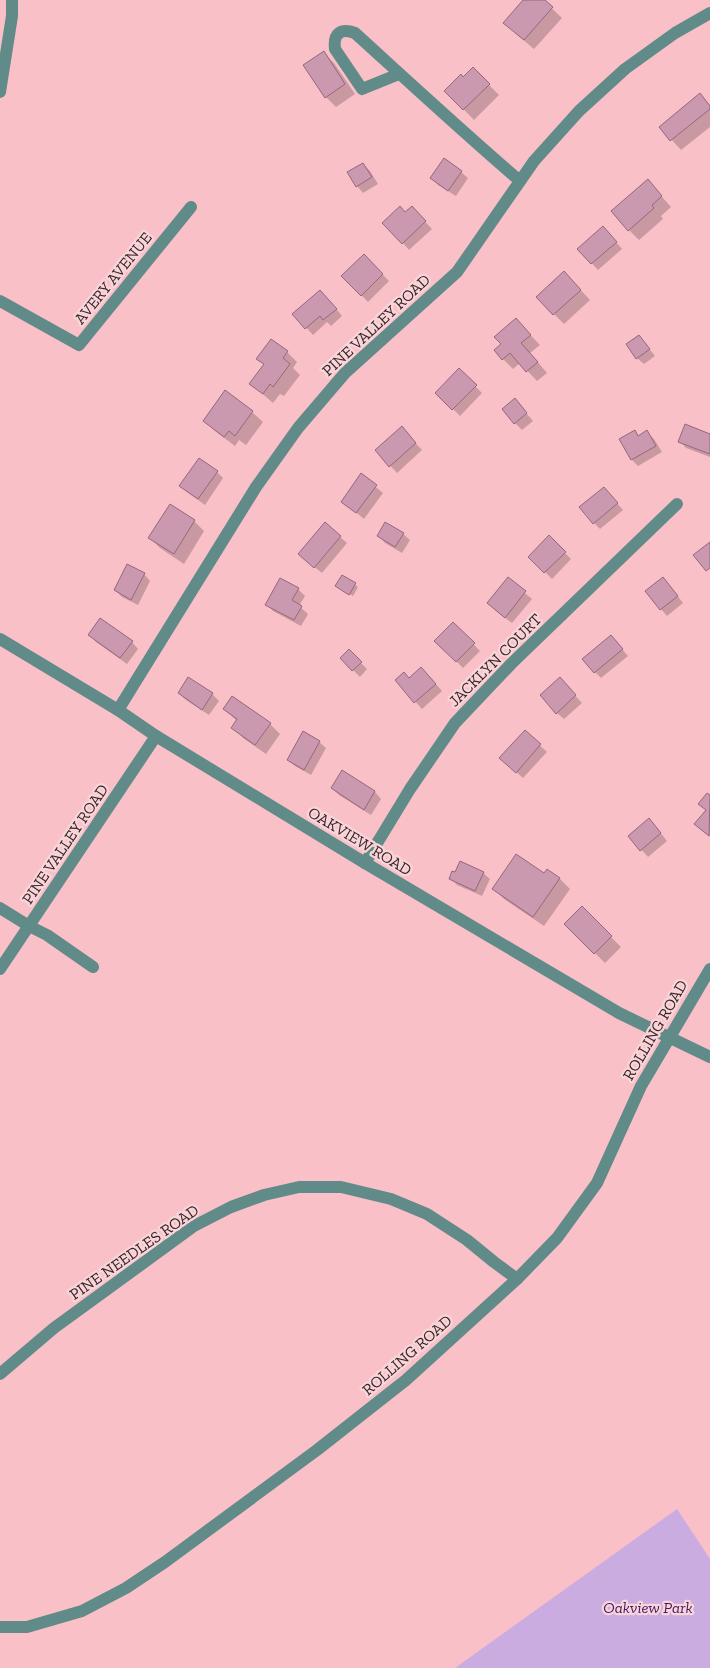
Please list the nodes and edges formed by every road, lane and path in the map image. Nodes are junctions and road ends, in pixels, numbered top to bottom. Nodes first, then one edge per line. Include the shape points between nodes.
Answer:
1 (12, 0) edge
2 (710, 13) edge
3 (399, 74) junction
4 (0, 92) edge
5 (520, 181) junction
6 (191, 207) dead end
7 (0, 300) edge
8 (677, 504) dead end
9 (0, 639) edge
10 (118, 710) junction
11 (156, 736) junction
12 (365, 863) junction
13 (0, 908) edge
14 (29, 926) junction
15 (93, 967) dead end
16 (0, 969) edge
17 (710, 969) edge
18 (668, 1038) junction
19 (710, 1057) edge
20 (518, 1279) junction
21 (0, 1374) edge
22 (0, 1627) edge

1 - 4 street
2 - 5 street, PINE VALLEY ROAD via 675,33 625,69 579,111
3 - 3 street via 362,89 335,49 336,36 347,30 355,34
3 - 5 street
5 - 10 street, PINE VALLEY ROAD via 457,272 344,374 298,428 256,487
6 - 7 street, AVERY AVENUE via 80,345
8 - 12 street, JACKLYN COURT via 511,664 455,723
9 - 10 street, OAKVIEW ROAD
10 - 11 street, OAKVIEW ROAD
11 - 12 street, OAKVIEW ROAD
11 - 14 street, PINE VALLEY ROAD
12 - 18 street, OAKVIEW ROAD via 619,1013
13 - 14 street
14 - 15 street
14 - 16 street, PINE VALLEY ROAD
17 - 18 street, ROLLING ROAD
18 - 19 street, OAKVIEW ROAD
18 - 20 street, ROLLING ROAD via 641,1086 597,1183 557,1238
20 - 21 street, PINE NEEDLES ROAD via 468,1240 427,1214 391,1199 341,1187 299,1187 231,1207 194,1226 54,1328
20 - 22 street, ROLLING ROAD via 406,1380 317,1450 126,1588 82,1612 27,1627

